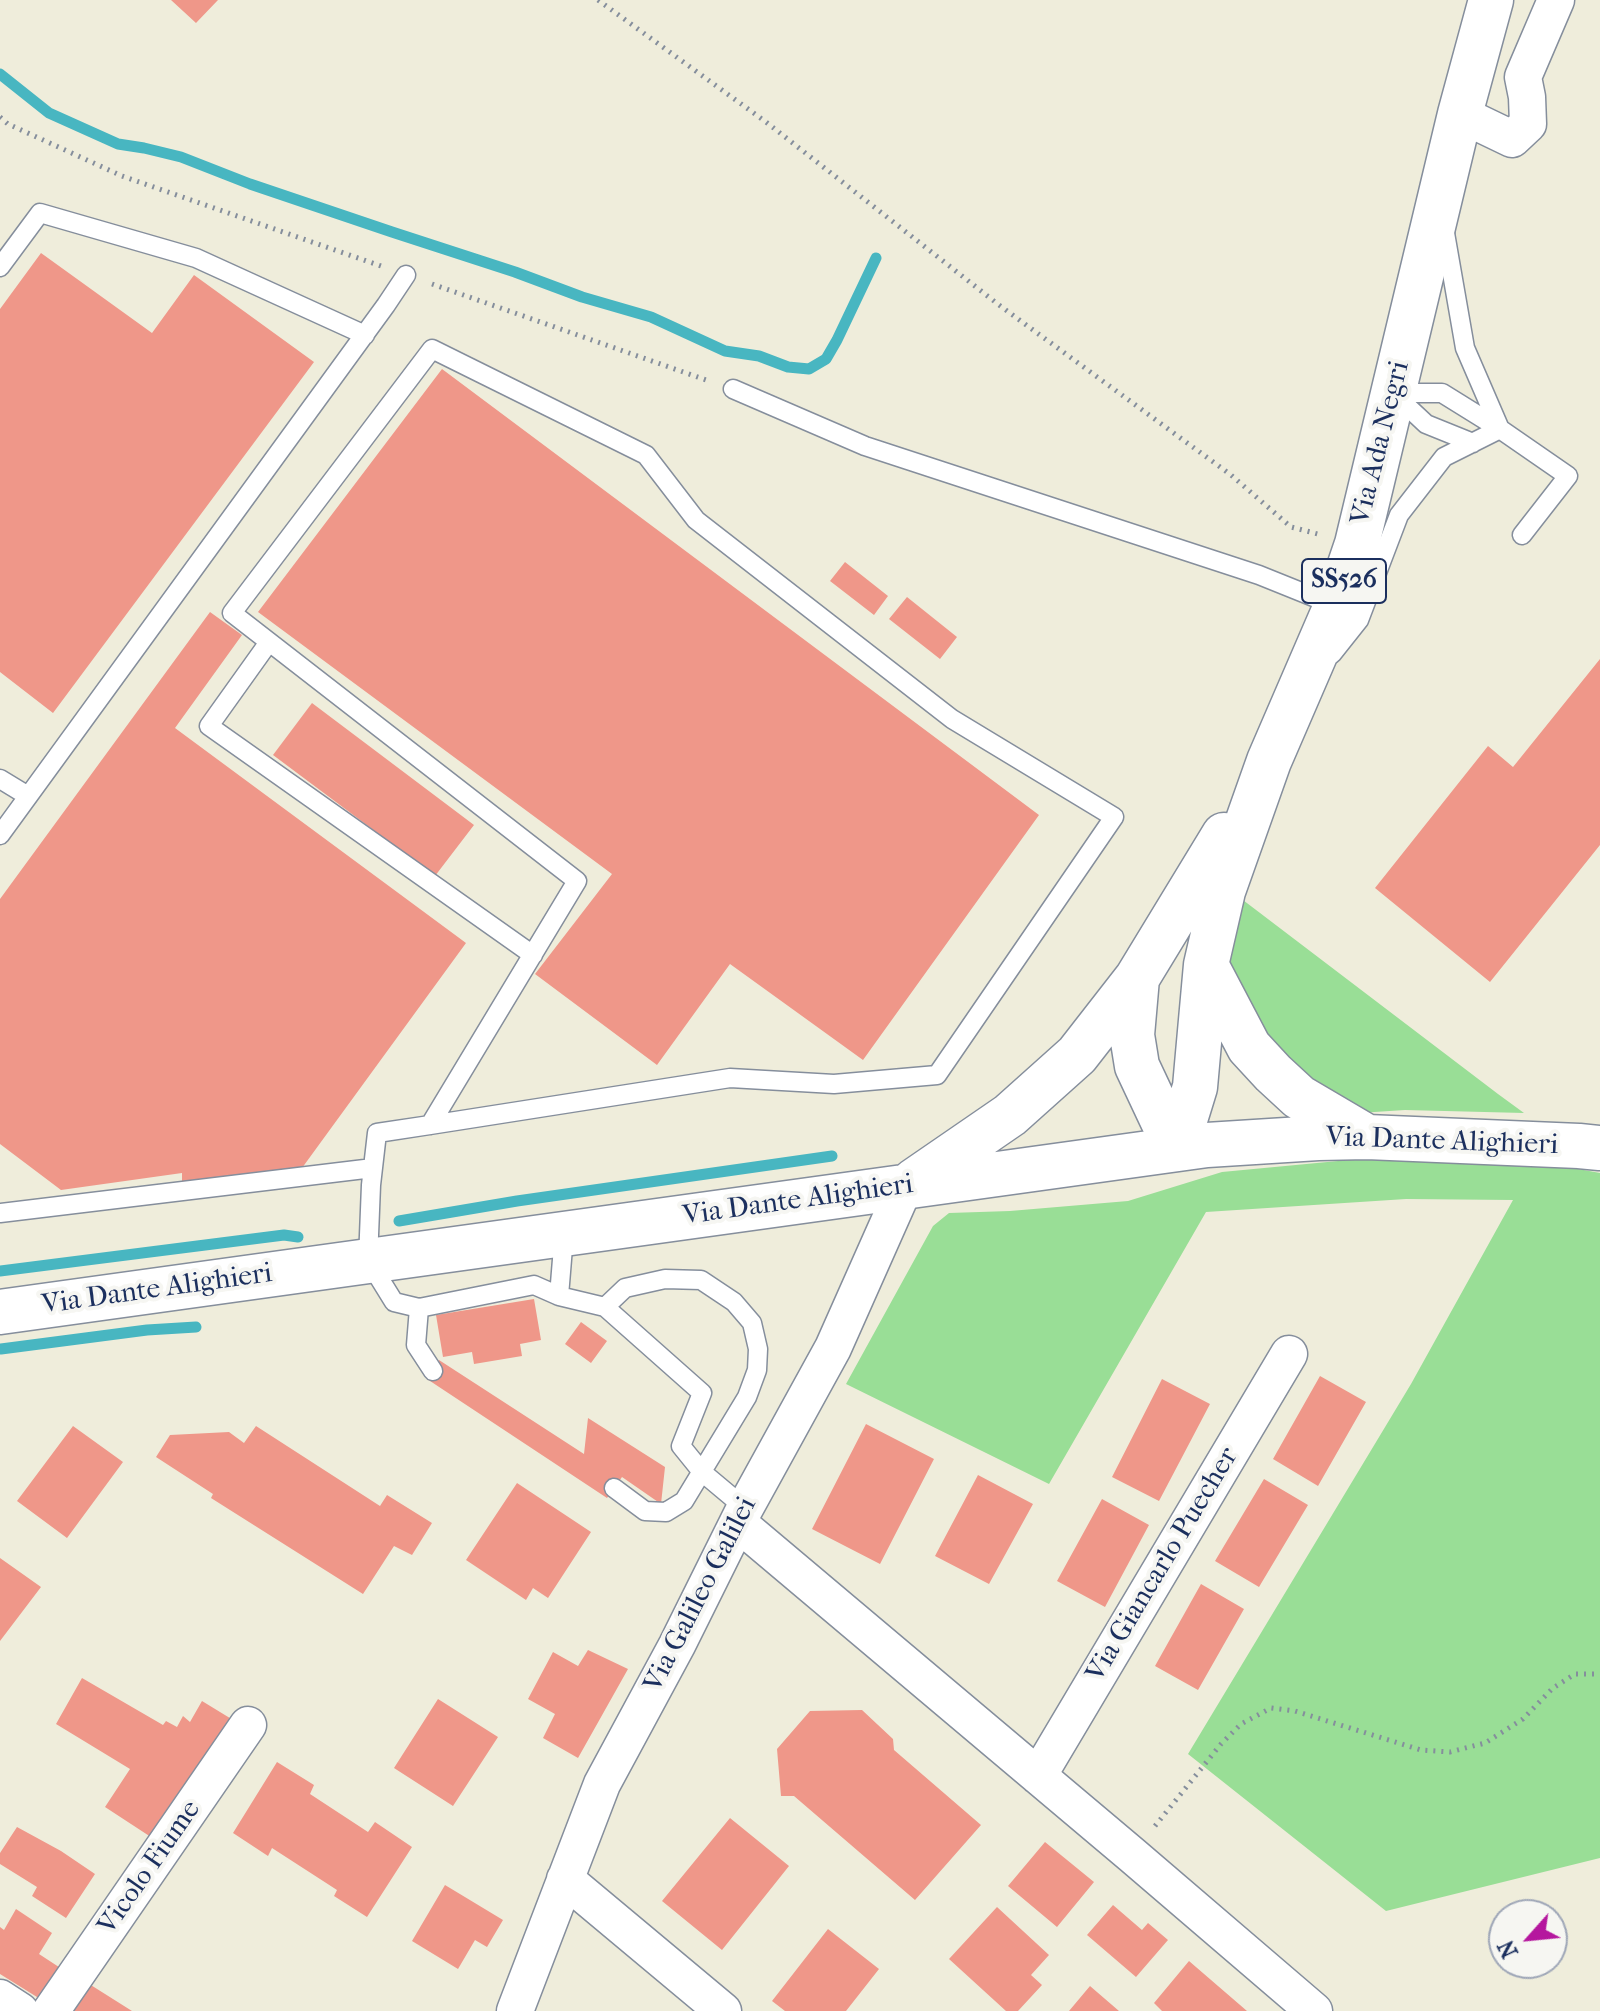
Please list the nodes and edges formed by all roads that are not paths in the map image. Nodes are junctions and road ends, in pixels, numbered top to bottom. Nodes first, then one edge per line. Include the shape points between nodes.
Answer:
1 (1491, 0) edge
2 (1556, 0) edge
3 (1460, 114) junction
4 (1439, 202) junction
5 (0, 267) edge
6 (406, 275) road end
7 (365, 335) junction
8 (733, 389) road end
9 (1393, 393) junction
10 (1500, 429) junction
11 (1473, 443) junction
12 (1522, 535) dead end
13 (1336, 606) junction
14 (269, 642) junction
15 (1297, 696) junction
16 (1269, 761) junction
17 (0, 779) edge
18 (28, 796) junction
19 (0, 835) edge
20 (533, 955) junction
21 (1206, 965) junction
22 (1137, 978) junction
23 (430, 1125) junction
24 (1367, 1137) junction
25 (1600, 1148) edge
26 (1176, 1149) junction
27 (373, 1168) junction
28 (905, 1186) junction
29 (0, 1213) edge
30 (565, 1233) junction
31 (368, 1260) junction
32 (559, 1296) junction
33 (605, 1307) junction
34 (419, 1308) junction
35 (0, 1312) edge
36 (1289, 1354) dead end
37 (433, 1371) dead end
38 (702, 1472) junction
39 (614, 1488) dead end
40 (742, 1516) junction
41 (248, 1725) dead end
42 (1038, 1776) junction
43 (565, 1879) junction
44 (0, 1998) edge
45 (1308, 2009) edge
46 (20, 2011) edge
47 (51, 2011) edge
48 (515, 2011) edge
49 (723, 2011) edge

1 - 3 main road, Via Ada Negri / SS526
2 - 3 street via 1523,77 1528,124 1512,139
3 - 4 main road, Via Ada Negri / SS526
4 - 9 main road, Via Ada Negri / SS526
4 - 10 lane via 1465,348
5 - 7 lane via 40,213 196,258
6 - 7 lane
7 - 18 lane
8 - 13 lane via 865,446 1259,575
9 - 10 lane via 1442,393
9 - 11 lane via 1426,424
9 - 13 main road, Via Ada Negri / SS526 via 1357,544
10 - 11 lane
10 - 12 lane via 1568,476
11 - 15 lane via 1444,457 1399,515 1359,620
13 - 15 main road, Via Ada Negri / SS526
14 - 20 lane via 577,881
14 - 20 lane via 209,726
14 - 23 lane via 232,613 432,349 646,455 696,520 952,719 1114,817 937,1075 834,1084 730,1078
15 - 16 main road, Via Ada Negri / SS526
16 - 21 main road, Via Ada Negri / SS526 via 1223,891
16 - 22 main road, Via Ada Negri / SS526
17 - 18 lane
18 - 19 lane
20 - 23 lane
21 - 24 main road via 1249,1047 1273,1073 1299,1097
21 - 26 main road, Via Ada Negri / SS526 via 1195,1087
22 - 26 main road, Via Ada Negri / SS526 via 1132,1035 1137,1066
22 - 28 main road, Via Ada Negri / SS526 via 1077,1055 1010,1115
23 - 27 lane via 377,1133
24 - 25 main road, Via Dante Alighieri
24 - 26 main road, Via Dante Alighieri
26 - 28 main road, Via Dante Alighieri
27 - 29 lane
27 - 31 lane
28 - 30 main road, Via Dante Alighieri
28 - 40 street, Via Galileo Galilei via 833,1348
30 - 31 main road, Via Dante Alighieri
30 - 32 lane
31 - 34 lane via 394,1302
31 - 35 main road, Via Dante Alighieri
32 - 33 lane
32 - 34 lane via 534,1285
33 - 38 lane via 702,1393 681,1446
33 - 38 lane via 625,1288 665,1279 701,1280 734,1302 752,1323 757,1370 747,1397
34 - 37 lane via 416,1345
36 - 42 street, Via Giancarlo Puecher
38 - 39 lane via 684,1501 666,1512 645,1511
38 - 40 lane
40 - 42 street
40 - 43 street, Via Galileo Galilei via 602,1784
41 - 47 street, Vicolo Fiume
42 - 45 street
43 - 48 street, Via Galileo Galilei
43 - 49 street
44 - 46 street

